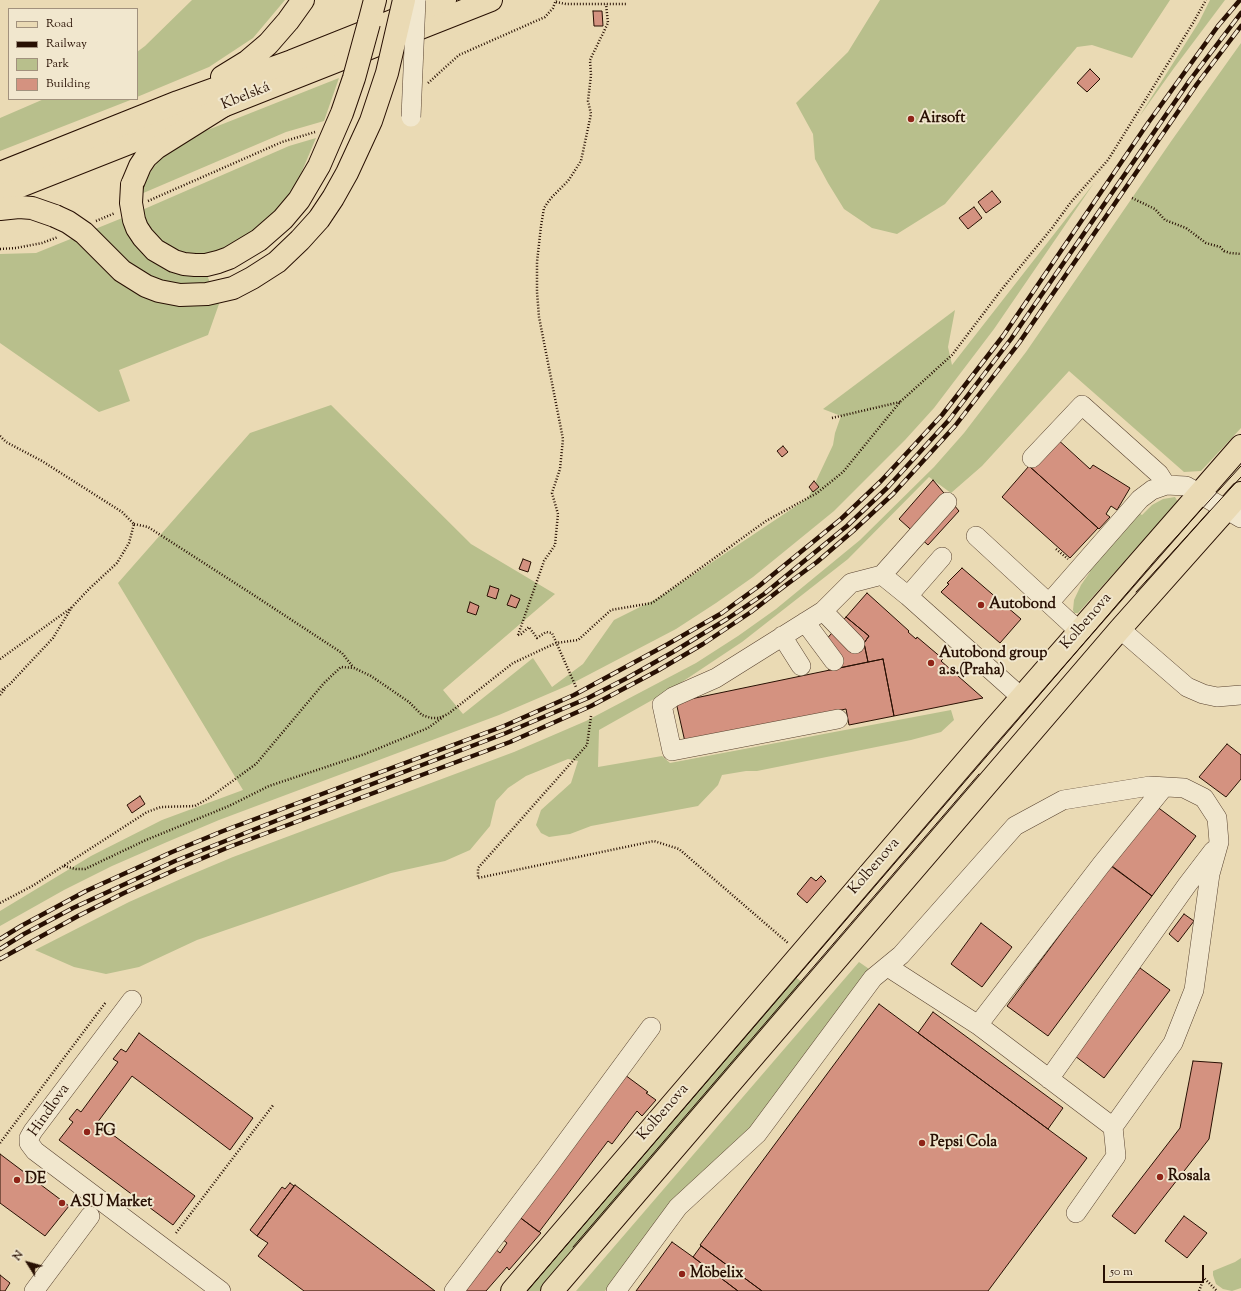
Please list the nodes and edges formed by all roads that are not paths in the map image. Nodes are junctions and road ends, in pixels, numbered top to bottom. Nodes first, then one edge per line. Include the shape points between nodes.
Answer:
1 (303, 0) edge
2 (375, 0) edge
3 (404, 0) edge
4 (416, 0) edge
5 (445, 0) edge
6 (491, 0) edge
7 (178, 102) junction
8 (223, 106) junction
9 (411, 117) dead end
10 (0, 173) edge
11 (0, 194) edge
12 (0, 209) edge
13 (1241, 446) edge
14 (1032, 458) dead end
15 (1166, 485) junction
16 (1199, 493) junction
17 (1241, 493) edge
18 (947, 502) dead end
19 (1234, 513) edge
20 (976, 536) dead end
21 (942, 557) dead end
22 (882, 575) junction
23 (908, 596) junction
24 (1049, 603) junction
25 (823, 611) junction
26 (805, 622) junction
27 (1120, 629) junction
28 (1079, 631) junction
29 (782, 636) junction
30 (855, 644) dead end
31 (834, 660) dead end
32 (801, 666) dead end
33 (1241, 695) edge
34 (1021, 697) junction
35 (838, 719) dead end
36 (1164, 787) junction
37 (1219, 842) junction
38 (888, 967) junction
39 (132, 1000) dead end
40 (978, 1025) junction
41 (651, 1027) dead end
42 (1048, 1079) junction
43 (1113, 1127) junction
44 (1076, 1213) dead end
45 (90, 1216) dead end
46 (34, 1291) edge
47 (222, 1291) edge
48 (454, 1291) edge
49 (512, 1291) edge
50 (552, 1291) edge
51 (616, 1291) edge

1 - 7 main road via 279,33 258,52 232,71
2 - 8 main road, bridge via 342,113 319,166 299,200 283,219 259,240 229,258 195,265 174,262 155,250 138,228 131,203 132,185 140,166 156,148
3 - 12 main road, bridge via 371,121 333,198 319,219 277,262 233,288 207,294 180,295 159,291 133,280 109,260 84,233 68,222 58,226 32,208
4 - 9 street, bridge
5 - 7 main road, Kbelská via 292,61
6 - 8 main road, Kbelská
7 - 10 main road, Kbelská
8 - 11 main road, Kbelská
13 - 16 main road, Kolbenova
14 - 15 street via 1082,405 1159,474
15 - 16 street via 1186,486
15 - 24 street via 1152,490 1140,499
16 - 19 street
16 - 28 main road, Kolbenova
17 - 19 main road, Kolbenova
18 - 22 street
19 - 27 main road, Kolbenova
20 - 24 street
21 - 23 street
22 - 23 street
22 - 25 street via 851,583
23 - 34 street
24 - 28 street
25 - 26 street
25 - 30 street
26 - 29 street
26 - 31 street
27 - 33 street via 1187,687 1217,697
27 - 50 main road, Kolbenova
28 - 34 main road, Kolbenova
29 - 32 street
29 - 35 street via 716,678 673,697 662,705 672,751
34 - 49 main road, Kolbenova
36 - 37 street via 1184,788 1204,798 1217,818
36 - 38 street via 1150,786 1063,800 1015,826
36 - 40 street
37 - 42 street
37 - 43 street via 1210,874 1194,990 1173,1043
38 - 40 street
38 - 51 street via 873,978 757,1134 678,1207
39 - 47 street, Hindlova via 33,1131 29,1143 35,1152
40 - 42 street
41 - 48 street
42 - 43 street
43 - 44 street via 1116,1156
45 - 46 street

